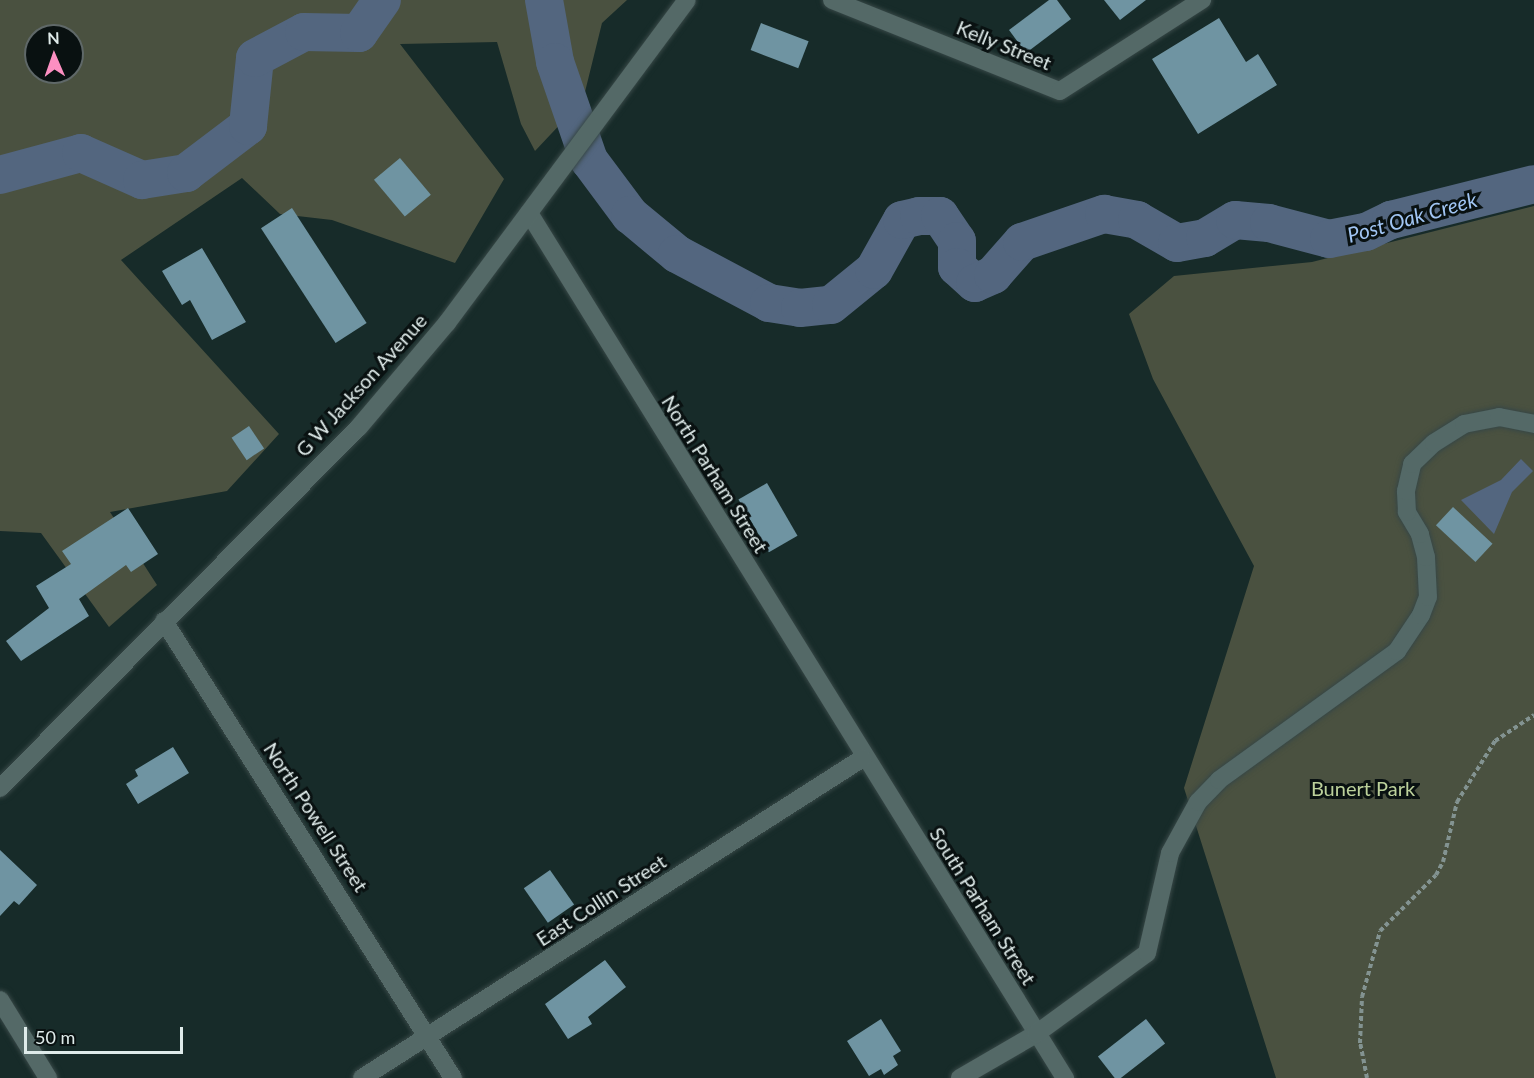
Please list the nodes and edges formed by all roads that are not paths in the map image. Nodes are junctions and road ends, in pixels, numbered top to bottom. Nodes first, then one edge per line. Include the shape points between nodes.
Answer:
1 (687, 0) edge
2 (832, 0) edge
3 (1202, 0) edge
4 (532, 209) junction
5 (1534, 424) edge
6 (164, 621) junction
7 (863, 758) junction
8 (0, 788) edge
9 (0, 1000) edge
10 (1036, 1034) junction
11 (429, 1037) junction
12 (48, 1078) edge
13 (362, 1078) edge
14 (453, 1078) edge
15 (960, 1078) edge
16 (1065, 1078) edge

1 - 4 street, G W Jackson Avenue
2 - 3 street, Kelly Street via 1060,91
4 - 6 street, G W Jackson Avenue via 447,323 359,427
4 - 7 street, North Parham Street
5 - 10 street via 1499,417 1464,424 1434,443 1412,464 1406,491 1407,512 1420,534 1429,579 1421,615 1397,651 1220,780 1198,802 1170,853 1147,953
6 - 8 street, G W Jackson Avenue
6 - 11 street, North Powell Street
7 - 10 street, South Parham Street
7 - 11 street, East Collin Street
9 - 12 street
10 - 15 street
10 - 16 street, South Parham Street
11 - 13 street, East Collin Street
11 - 14 street, North Powell Street

